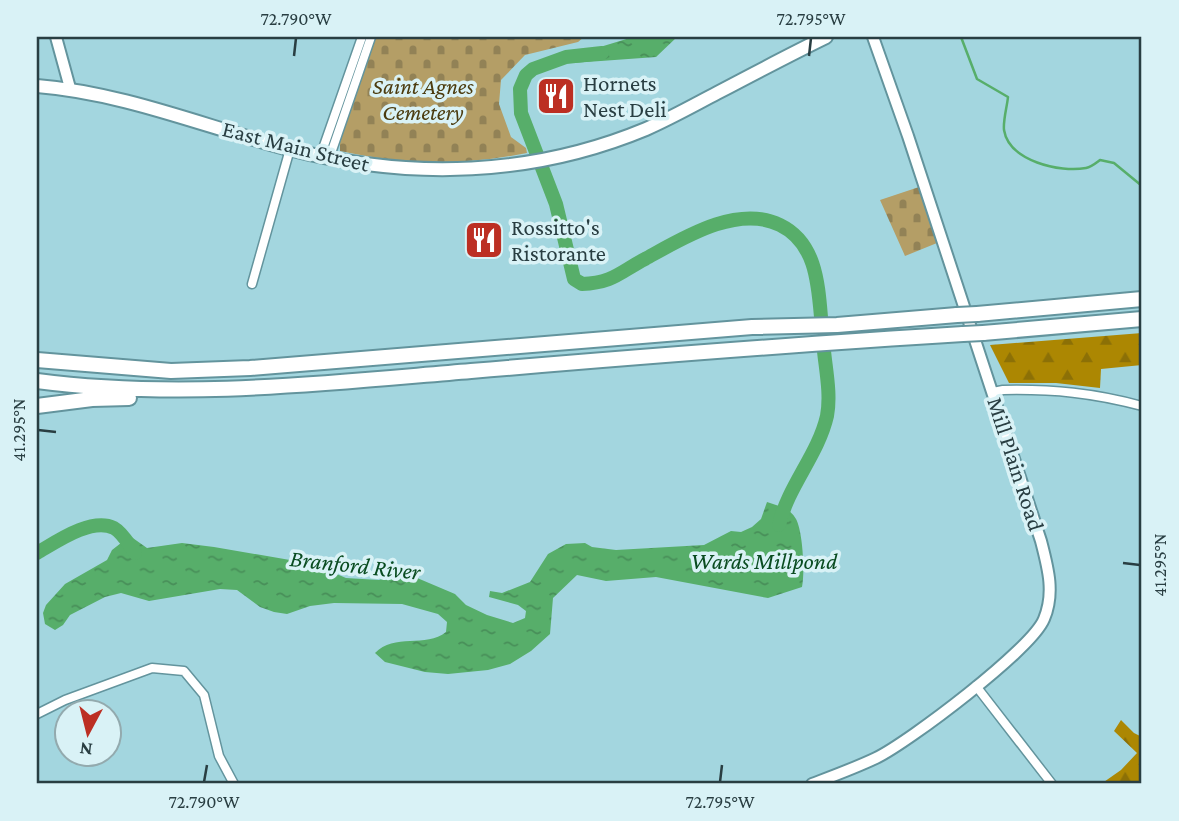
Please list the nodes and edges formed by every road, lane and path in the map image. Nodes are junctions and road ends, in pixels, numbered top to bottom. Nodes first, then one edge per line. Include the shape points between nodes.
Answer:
1 (56, 37) edge
2 (362, 37) edge
3 (371, 37) edge
4 (826, 37) edge
5 (873, 37) edge
6 (37, 86) edge
7 (70, 88) junction
8 (290, 149) junction
9 (325, 158) junction
10 (252, 284) dead end
11 (1142, 299) edge
12 (1142, 319) edge
13 (37, 359) edge
14 (37, 380) edge
15 (254, 389) junction
16 (993, 392) junction
17 (37, 406) edge
18 (1142, 406) edge
19 (976, 686) junction
20 (37, 714) edge
21 (234, 784) edge
22 (812, 784) edge
23 (1052, 784) edge

1 - 7 street
2 - 9 street
3 - 9 street
4 - 9 main road, East Main Street via 660,122 554,158 494,168 436,170
5 - 16 street, Mill Plain Road
6 - 7 main road, East Main Street
7 - 8 main road, East Main Street
8 - 9 main road, East Main Street
8 - 10 street
11 - 13 highway, bridge via 250,368 171,371
12 - 15 highway, bridge
14 - 15 highway via 126,390
15 - 17 highway
16 - 18 street via 1064,390
16 - 19 street, Mill Plain Road via 1051,585 1038,631
19 - 22 street, Mill Plain Road via 876,758
19 - 23 street
20 - 21 street via 152,668 184,671 204,695 219,756

